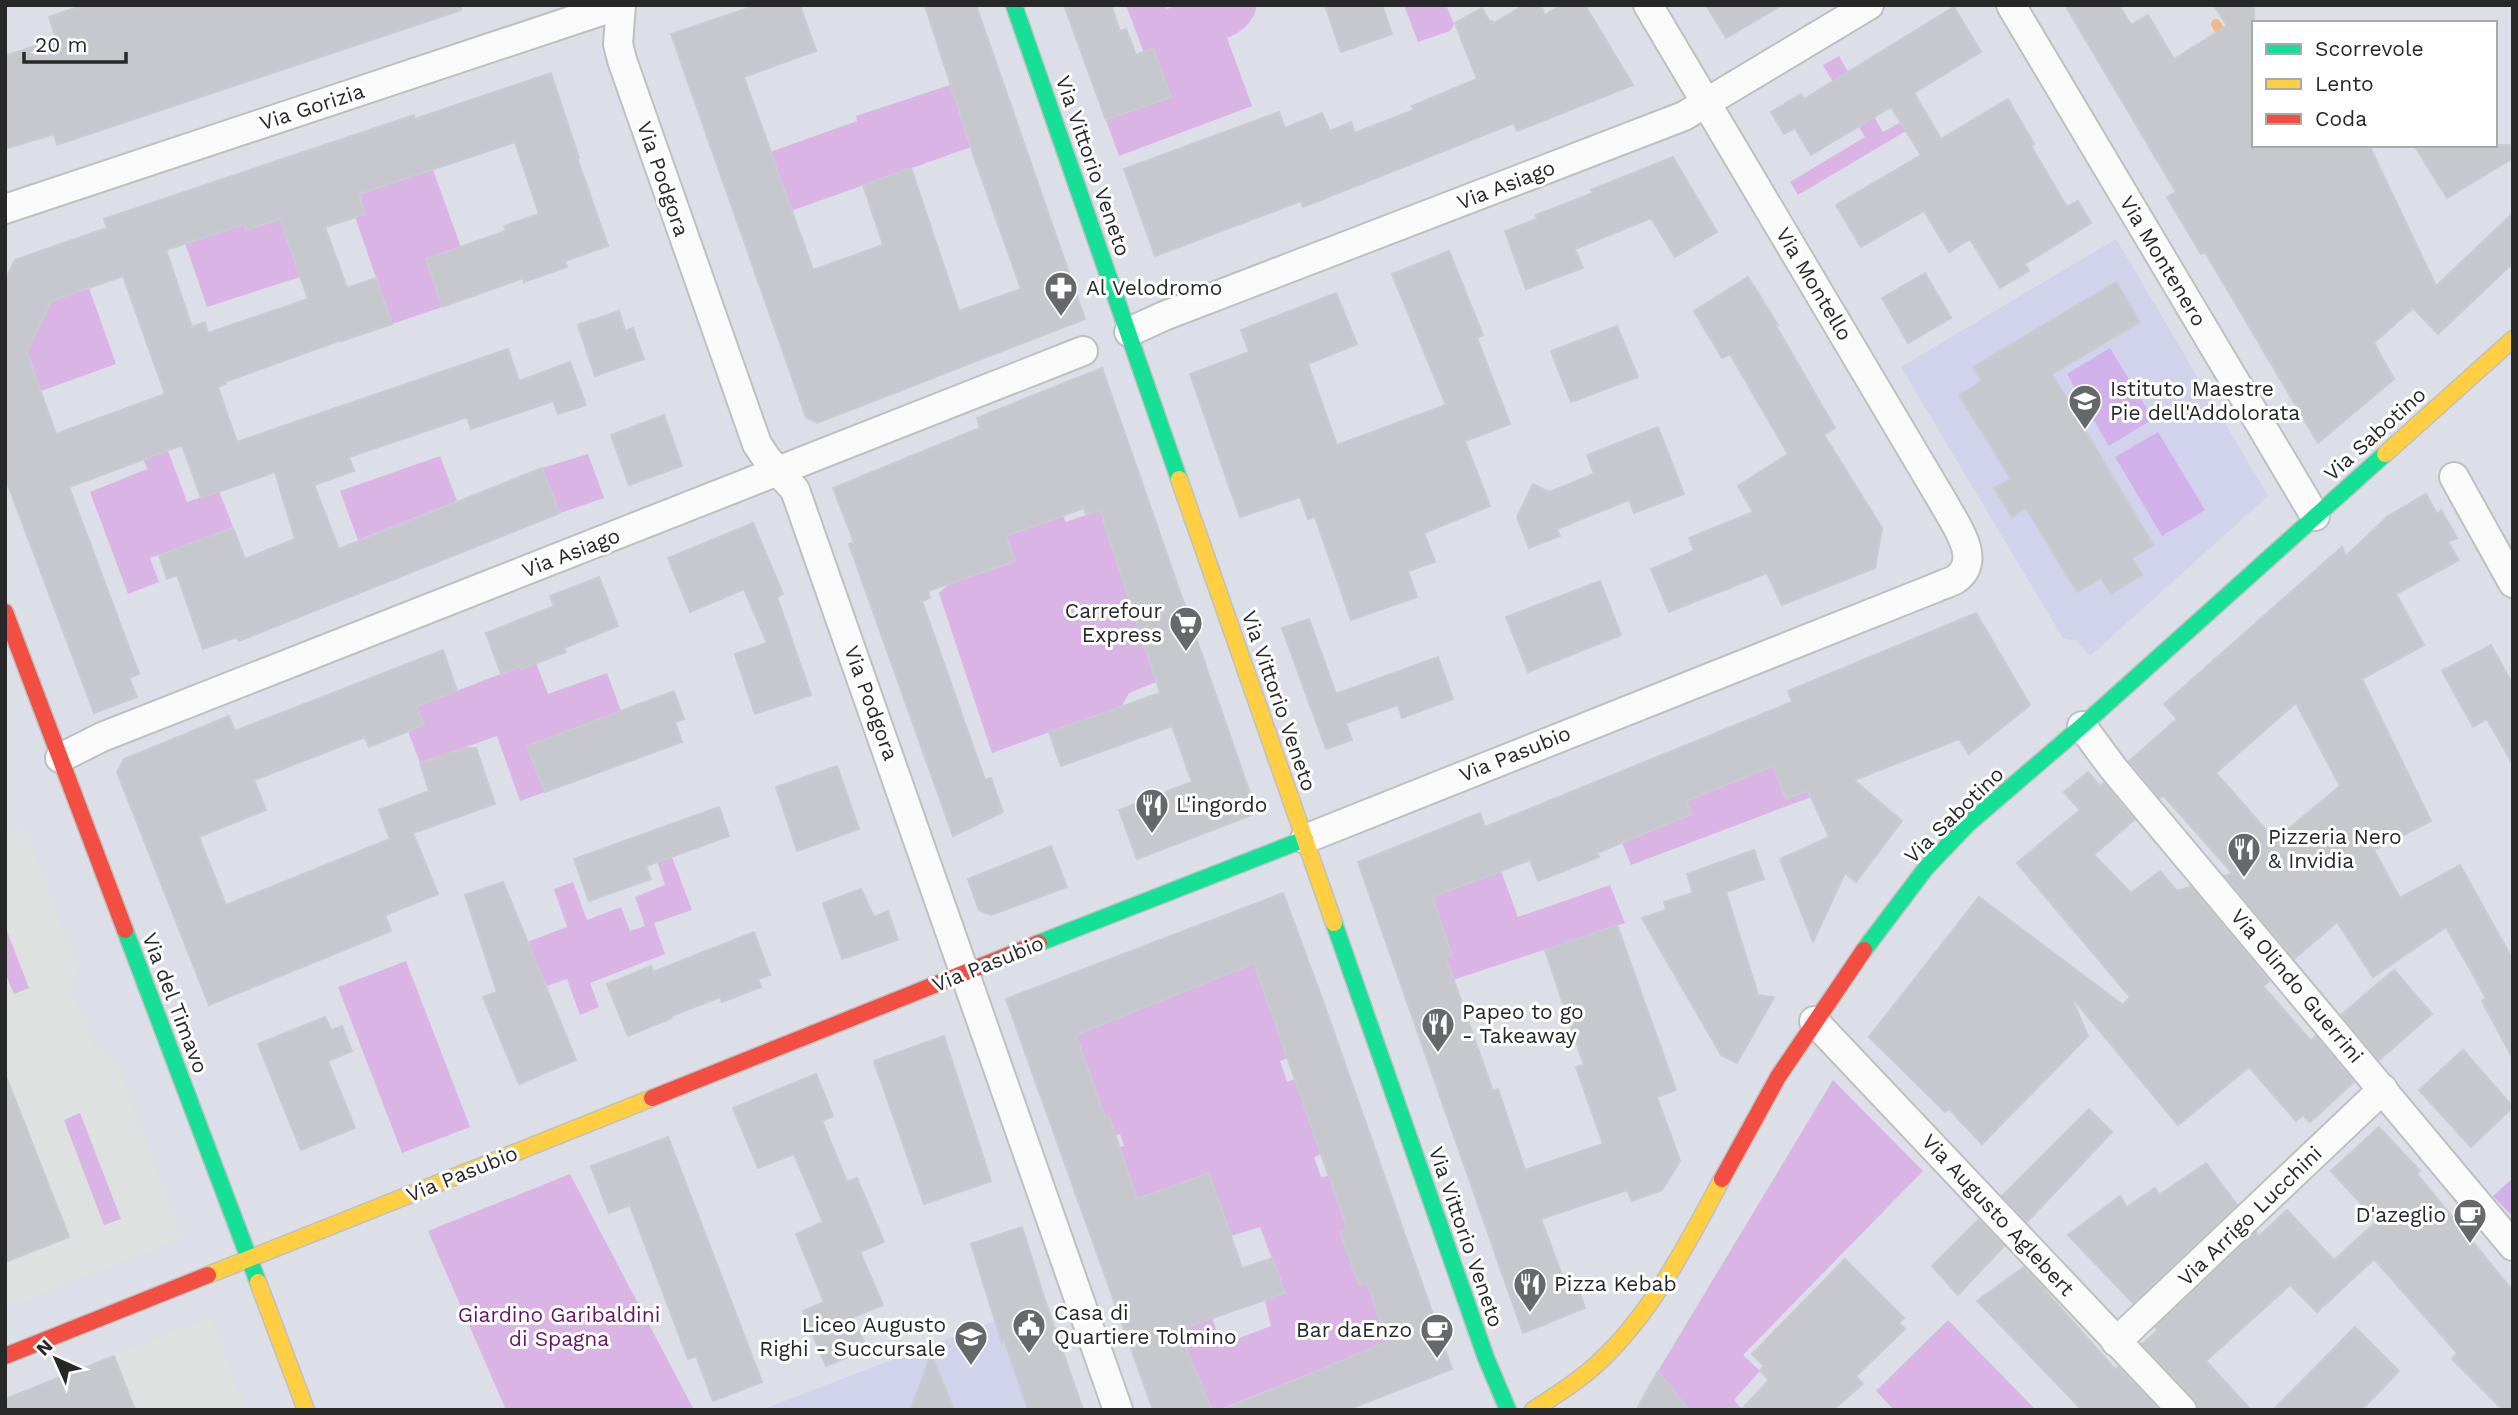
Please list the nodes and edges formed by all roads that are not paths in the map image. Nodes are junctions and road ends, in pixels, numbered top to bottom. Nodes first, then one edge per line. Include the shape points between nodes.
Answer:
1 (620, 5) edge
2 (1014, 5) edge
3 (1648, 5) edge
4 (1869, 5) edge
5 (2011, 5) edge
6 (1706, 103) junction
7 (5, 209) edge
8 (1129, 332) junction
9 (2513, 339) edge
10 (1083, 351) dead end
11 (778, 471) junction
12 (2454, 477) dead end
13 (2315, 516) junction
14 (1967, 567) joint
15 (2513, 583) edge
16 (5, 612) edge
17 (2082, 726) junction
18 (60, 758) junction
19 (1306, 839) junction
20 (965, 973) junction
21 (1814, 1021) junction
22 (2383, 1089) junction
23 (2513, 1246) edge
24 (249, 1259) junction
25 (2116, 1342) junction
26 (5, 1356) edge
27 (306, 1410) edge
28 (1118, 1410) edge
29 (1508, 1410) edge
30 (1533, 1410) edge
31 (2182, 1410) edge

1 - 7 street, Via Gorizia
1 - 11 street, Via Podgora via 622,60 757,444
2 - 8 street, Via Vittorio Veneto
3 - 6 street, Via Montello
4 - 6 street, Via Asiago
5 - 13 street, Via Montenero
6 - 8 street, Via Asiago via 1668,122
6 - 14 street, Via Montello via 1961,533 1969,556
8 - 19 street, Via Vittorio Veneto
9 - 13 street, Via Sabotino
10 - 11 street, Via Asiago
11 - 18 street, Via Asiago via 102,737
11 - 20 street, Via Podgora via 795,490
12 - 15 street
13 - 17 street, Via Sabotino
14 - 19 street, Via Pasubio via 1956,579 1935,588
16 - 18 street, Via del Timavo
17 - 21 street, Via Sabotino via 1968,824 1926,868
17 - 22 street, Via Olindo Guerrini
18 - 24 street, Via del Timavo
19 - 20 street, Via Pasubio
19 - 29 street, Via Vittorio Veneto
20 - 24 street, Via Pasubio
20 - 28 street, Via Podgora
21 - 25 street, Via Augusto Aglebert
21 - 30 street, Via Sabotino via 1645,1309 1600,1362
22 - 23 street, Via Olindo Guerrini
22 - 25 street, Via Arrigo Lucchini
24 - 26 street, Via Pasubio
24 - 27 street, Via del Timavo
25 - 31 street, Via Augusto Aglebert

